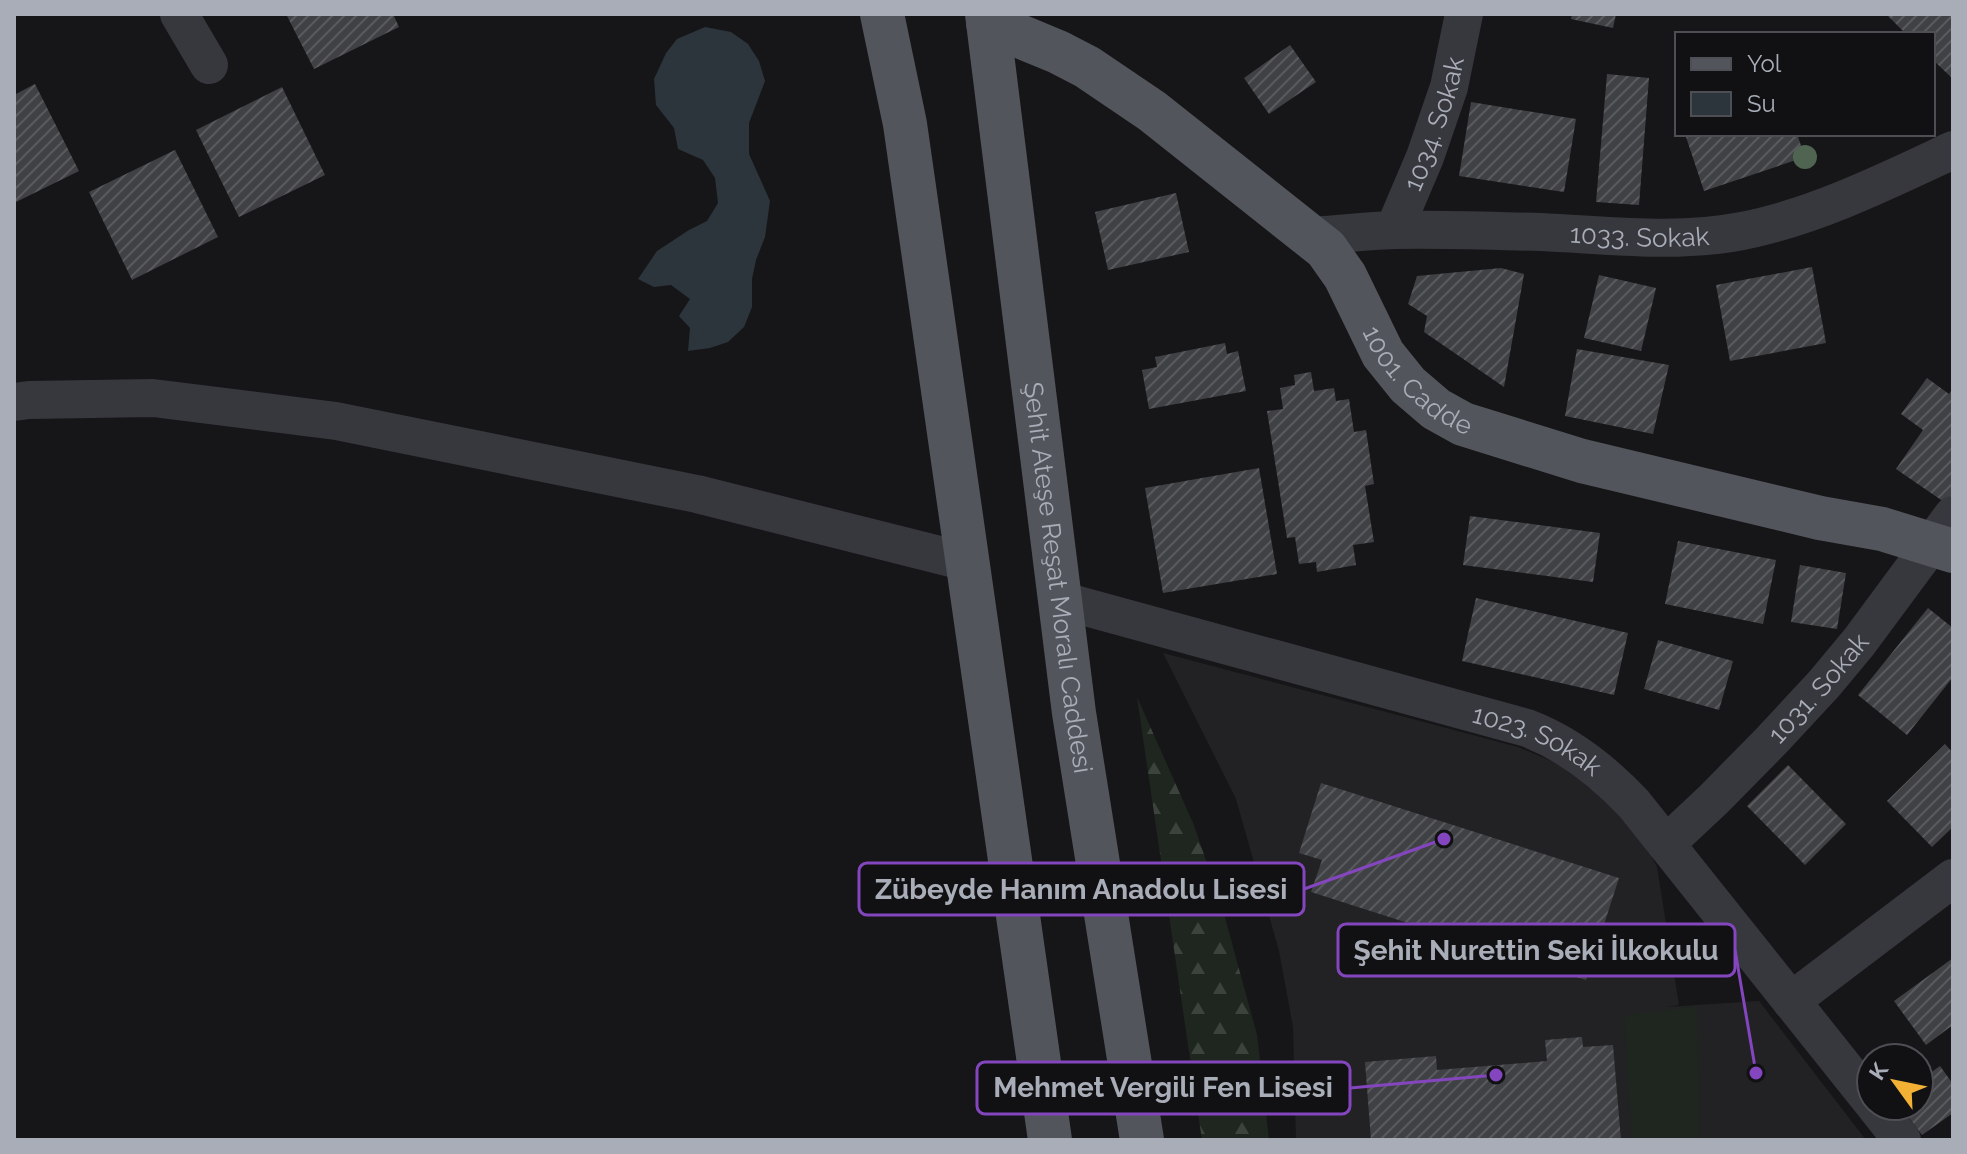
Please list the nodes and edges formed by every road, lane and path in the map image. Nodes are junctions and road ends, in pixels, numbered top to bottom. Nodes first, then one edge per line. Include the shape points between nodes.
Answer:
1 (179, 14) edge
2 (882, 14) edge
3 (1464, 14) edge
4 (988, 18) edge
5 (1034, 28) edge
6 (209, 65) dead end
7 (1953, 150) edge
8 (1394, 230) junction
9 (1310, 236) junction
10 (14, 402) edge
11 (1946, 537) edge
12 (967, 562) junction
13 (1060, 600) junction
14 (1666, 844) junction
15 (1953, 878) edge
16 (1791, 1001) junction
17 (1855, 1081) edge
18 (1888, 1122) edge
19 (1050, 1140) edge
20 (1142, 1140) edge
21 (1902, 1140) edge

1 - 6 street
2 - 12 main road via 905,124
3 - 8 street, 1034. Sokak via 1449,87
4 - 5 main road, 1001. Cadde
4 - 13 main road, Şehit Ateşe Reşat Moralı Caddesi
5 - 9 main road, 1001. Cadde via 1152,111
7 - 8 street, 1033. Sokak via 1820,208 1741,231 1631,237
8 - 9 street, 1033. Sokak
9 - 11 main road, 1001. Cadde via 1345,276 1383,354 1408,385 1463,424 1582,461 1820,518
10 - 12 street via 153,398 336,421 697,494
11 - 14 street, 1031. Sokak via 1824,684
12 - 19 main road
13 - 14 street, 1023. Sokak via 1547,735 1617,786
13 - 20 main road, Şehit Ateşe Reşat Moralı Caddesi
14 - 16 street, 1023. Sokak
15 - 16 street
16 - 17 street, 1023. Sokak
18 - 21 street, 1023. Sokak

